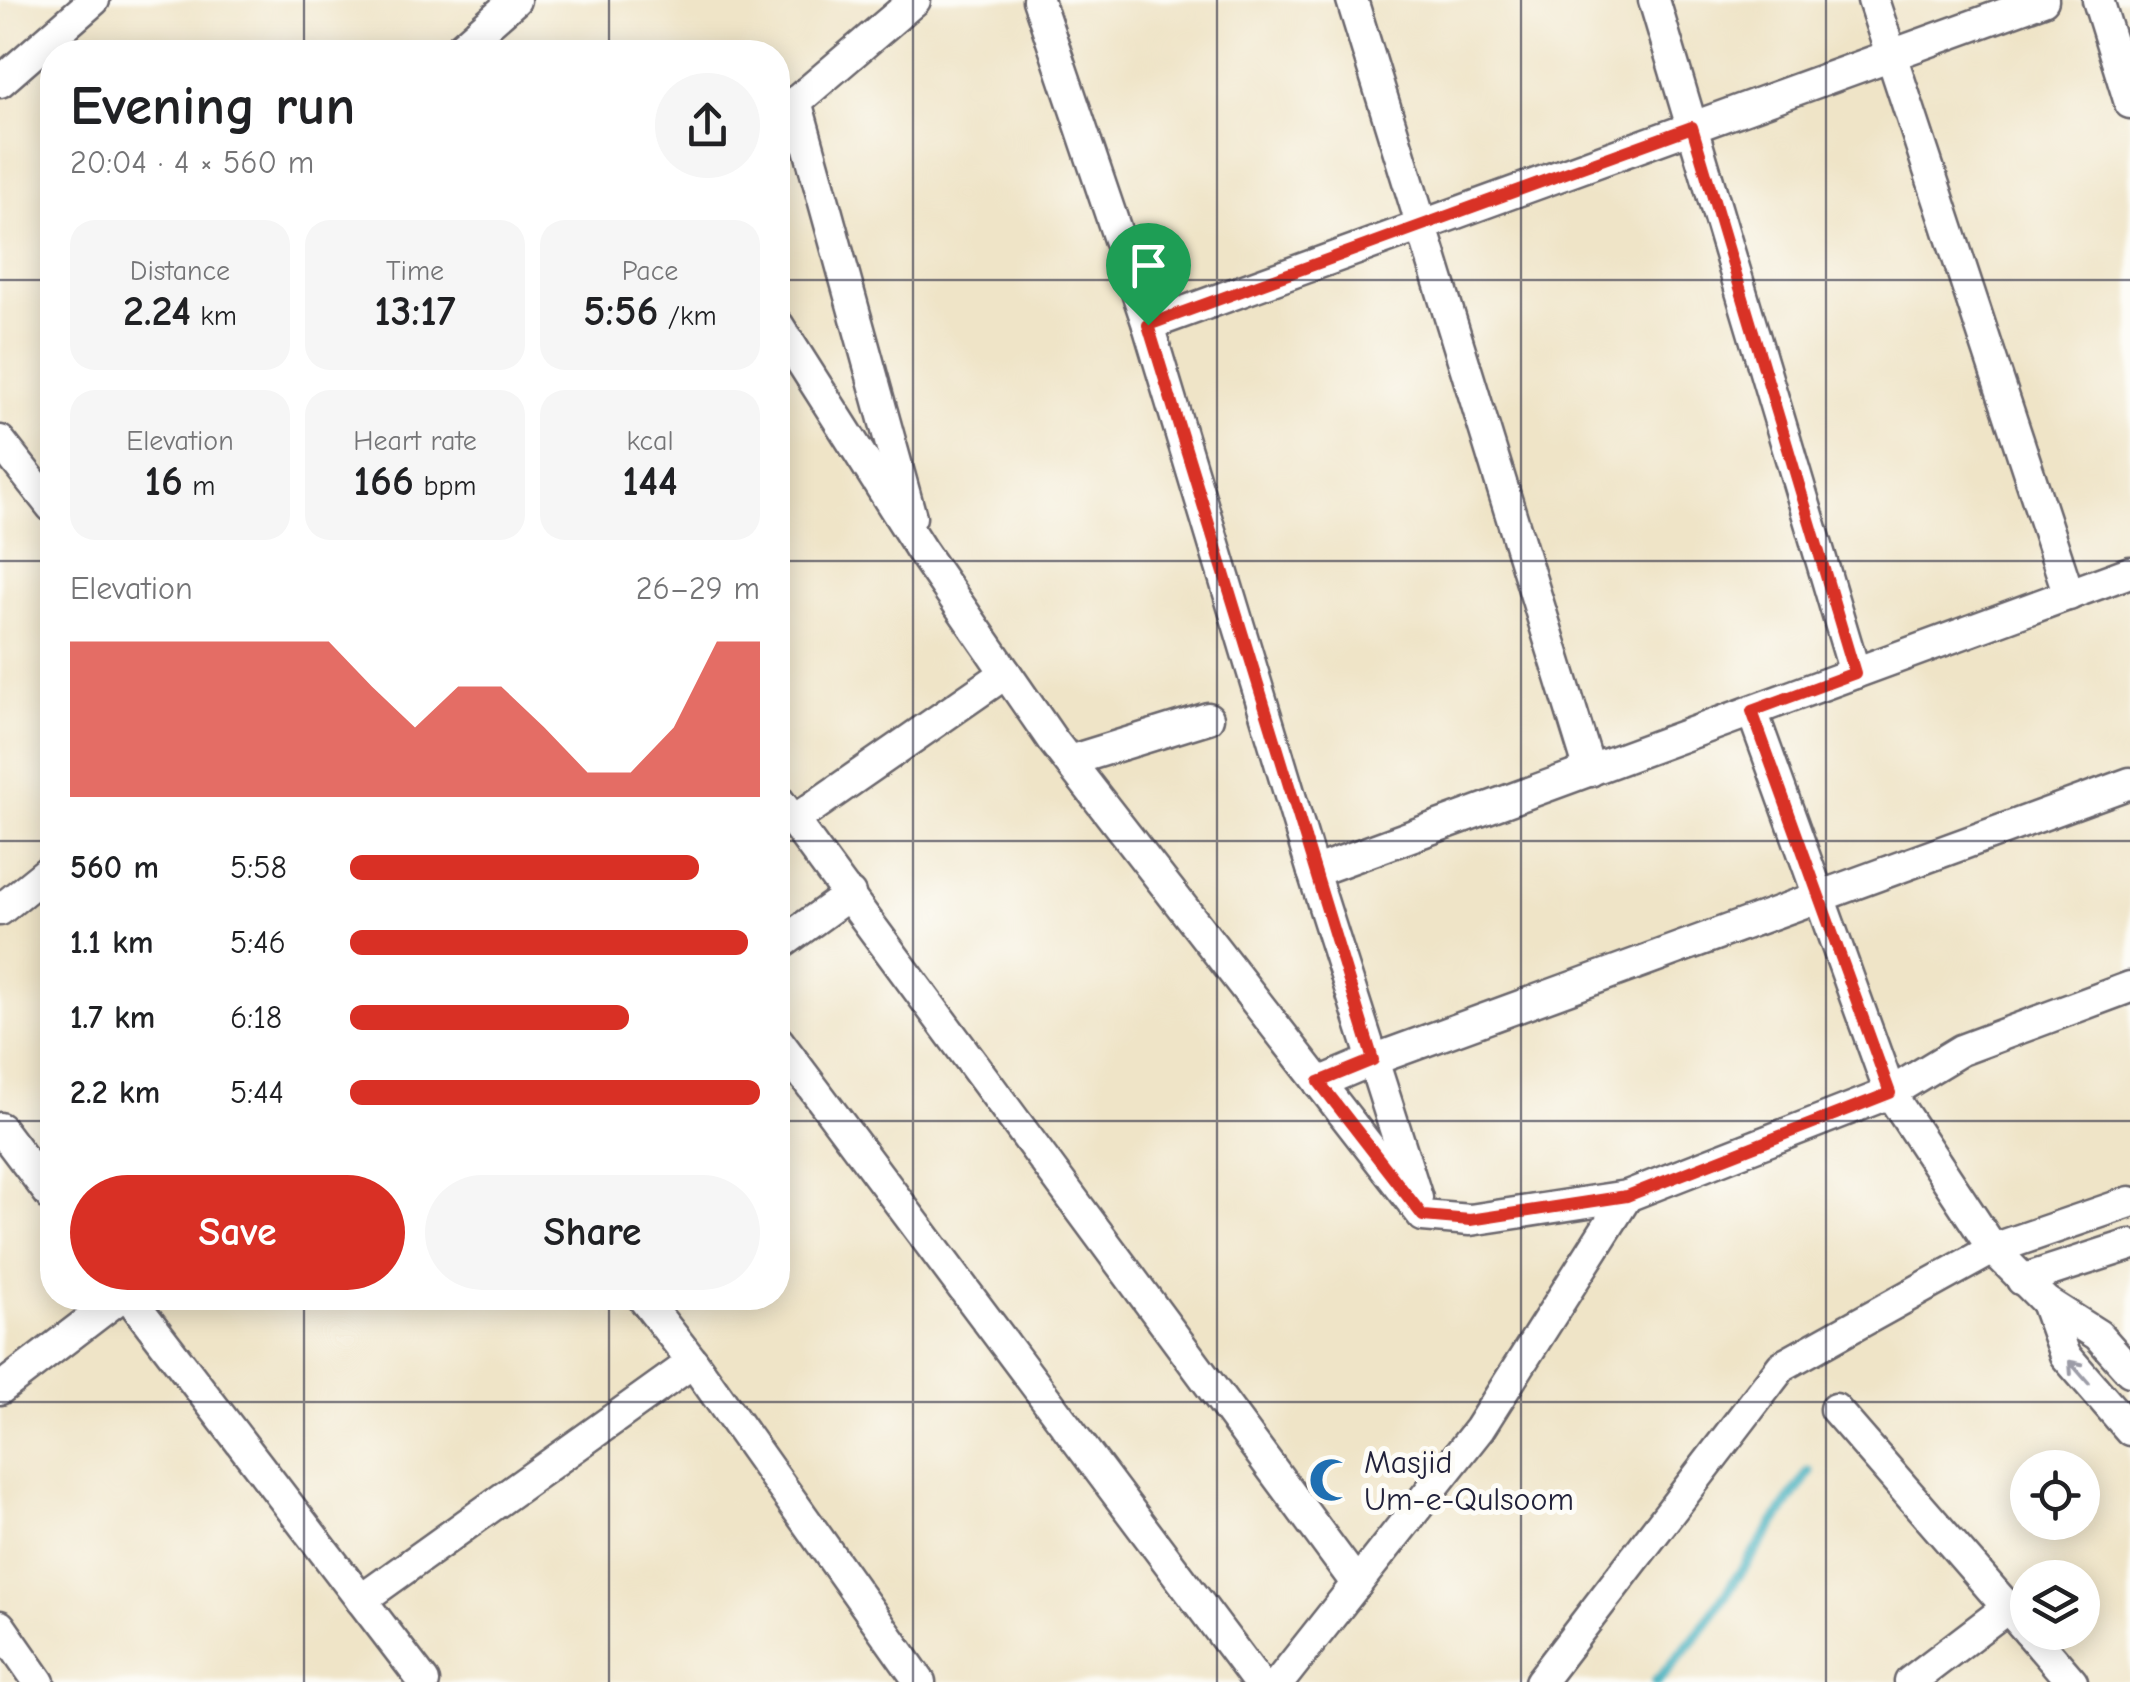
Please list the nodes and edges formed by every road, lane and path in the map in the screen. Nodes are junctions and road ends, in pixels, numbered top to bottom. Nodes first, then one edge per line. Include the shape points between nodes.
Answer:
1 (94, 0) edge
2 (515, 0) edge
3 (915, 0) edge
4 (1038, 0) edge
5 (1352, 0) edge
6 (1654, 0) edge
7 (1873, 0) edge
8 (2044, 0) edge
9 (2098, 0) edge
10 (48, 40) edge
11 (470, 40) edge
12 (40, 47) edge
13 (1891, 55) junction
14 (0, 82) edge
15 (2130, 103) edge
16 (790, 106) edge
17 (790, 119) edge
18 (1692, 127) junction
19 (1422, 226) junction
20 (1148, 325) junction
21 (790, 344) edge
22 (0, 441) edge
23 (40, 484) edge
24 (920, 550) junction
25 (2130, 572) edge
26 (2069, 595) junction
27 (1006, 673) junction
28 (1855, 673) junction
29 (1752, 711) junction
30 (1208, 718) dead end
31 (1069, 762) junction
32 (1590, 771) junction
33 (2130, 782) edge
34 (790, 808) edge
35 (790, 815) edge
36 (1313, 872) junction
37 (40, 878) edge
38 (850, 894) junction
39 (1819, 896) junction
40 (0, 910) edge
41 (790, 937) edge
42 (2130, 987) edge
43 (790, 1057) edge
44 (1373, 1060) junction
45 (1319, 1082) junction
46 (1890, 1093) junction
47 (0, 1128) edge
48 (40, 1181) edge
49 (1627, 1196) junction
50 (2130, 1202) edge
51 (1423, 1216) junction
52 (2130, 1245) edge
53 (1994, 1250) junction
54 (2022, 1280) junction
55 (2046, 1302) junction
56 (103, 1310) edge
57 (139, 1310) edge
58 (652, 1310) edge
59 (693, 1362) junction
60 (2130, 1371) edge
61 (0, 1389) edge
62 (1835, 1409) dead end
63 (2130, 1430) edge
64 (1357, 1584) junction
65 (361, 1600) junction
66 (2007, 1608) junction
67 (2010, 1611) edge
68 (0, 1626) edge
69 (2044, 1650) edge
70 (39, 1682) edge
71 (424, 1682) edge
72 (920, 1682) edge
73 (1258, 1682) edge
74 (1278, 1682) edge
75 (1540, 1682) edge
76 (1910, 1682) edge
77 (2072, 1682) edge

1 - 10 street
2 - 11 street
3 - 16 street
4 - 20 street
5 - 19 street
6 - 18 street
7 - 13 street
8 - 13 street
9 - 15 street
12 - 14 street
13 - 18 street
13 - 26 street
17 - 24 street
18 - 19 street
18 - 28 street
19 - 20 street
19 - 32 street
20 - 36 street
21 - 24 street
22 - 23 street
24 - 27 street
25 - 26 street
26 - 28 street
27 - 31 street
27 - 34 street
28 - 29 street
29 - 32 street
29 - 39 street
30 - 31 street
31 - 45 street
32 - 36 street
33 - 39 street
35 - 38 street
36 - 44 street
37 - 40 street
38 - 41 street
38 - 64 street
39 - 44 street
39 - 46 street
42 - 46 street via 1960,1050
43 - 73 street
44 - 45 street
44 - 51 street
45 - 51 street
46 - 49 street
46 - 53 street
47 - 48 street
49 - 51 street via 1470,1220
49 - 64 street via 1479,1429
50 - 53 street
52 - 54 street
53 - 54 street
53 - 75 street via 1782,1366
54 - 55 street
55 - 60 street via 2098,1335
63 -> 55 street via 2065,1355
56 - 61 street
57 - 65 street
58 - 59 street
59 - 65 street
59 - 72 street
62 - 66 street
64 - 74 street
65 - 71 street
66 - 67 street
66 - 76 street
68 - 70 street
69 - 77 street

